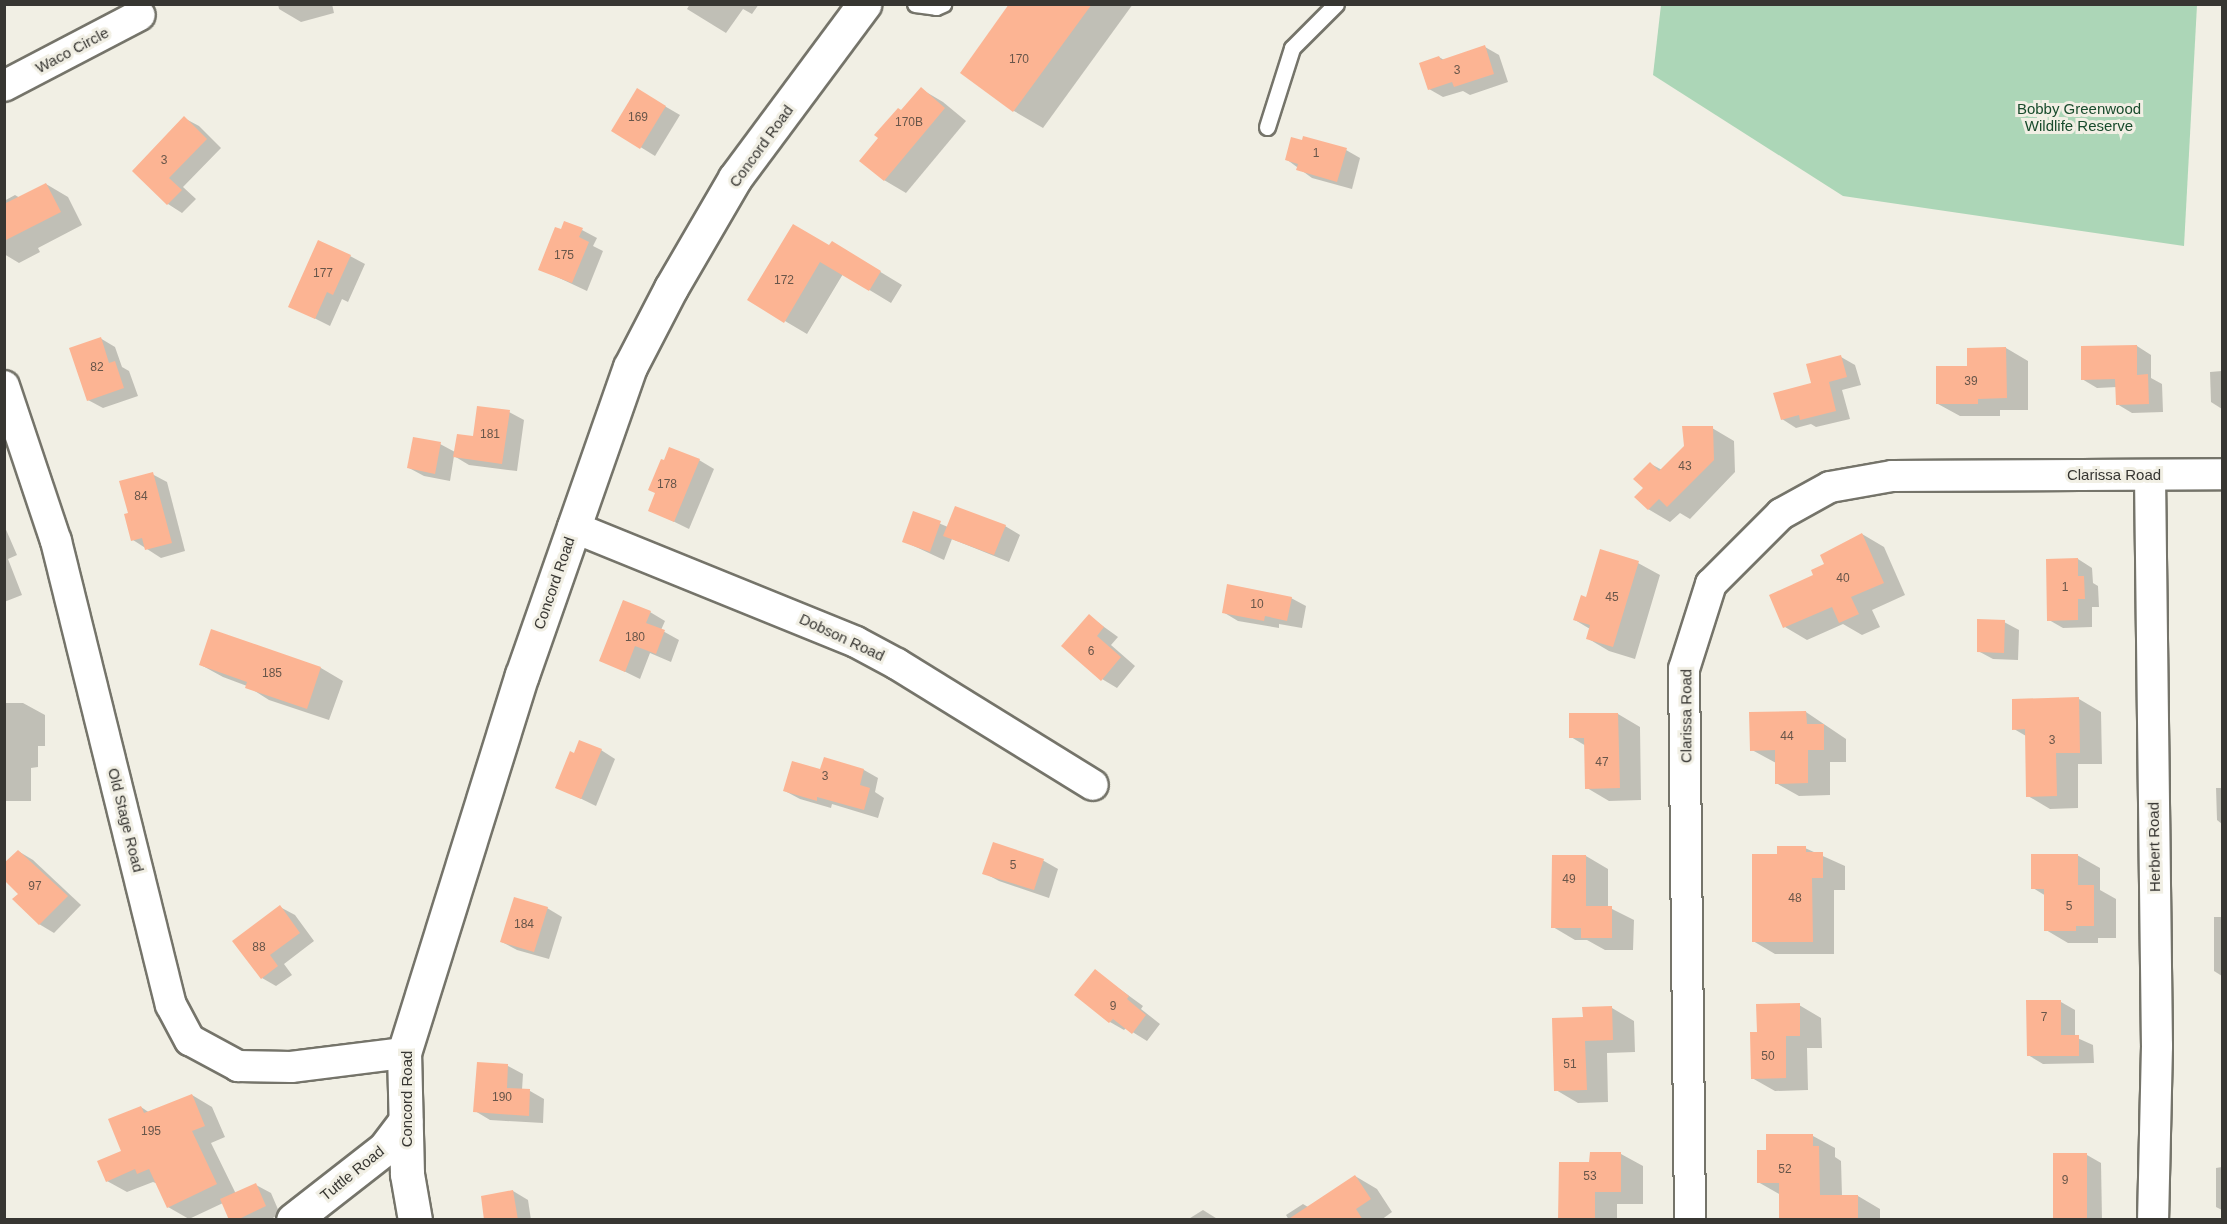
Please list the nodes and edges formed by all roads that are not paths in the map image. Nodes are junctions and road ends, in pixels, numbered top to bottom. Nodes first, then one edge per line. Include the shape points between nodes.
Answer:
1 (864, 4) edge
2 (915, 4) edge
3 (943, 4) edge
4 (1336, 4) edge
5 (140, 15) dead end
6 (4, 86) edge
7 (1267, 128) dead end
8 (4, 386) edge
9 (2223, 474) edge
10 (2150, 475) junction
11 (573, 527) junction
12 (1093, 785) dead end
13 (404, 1053) junction
14 (405, 1120) junction
15 (293, 1220) edge
16 (415, 1220) edge
17 (1690, 1220) edge
18 (2153, 1220) edge

1 - 11 main road, Concord Road via 735,178 671,288 630,367
2 - 3 lane
4 - 7 lane via 1292,48
5 - 6 street, Waco Circle
8 - 13 street, Old Stage Road via 56,541 171,1005 190,1040 238,1066 291,1067
9 - 10 street, Clarissa Road
10 - 17 street, Clarissa Road via 1892,477 1830,487 1780,514 1711,584 1684,669
10 - 18 street, Herbert Road via 2157,1046
11 - 12 street, Dobson Road via 856,642
11 - 13 main road, Concord Road via 522,675
13 - 14 main road, Concord Road
14 - 15 main road, Tuttle Road via 385,1148
14 - 16 main road, Concord Road via 407,1174

